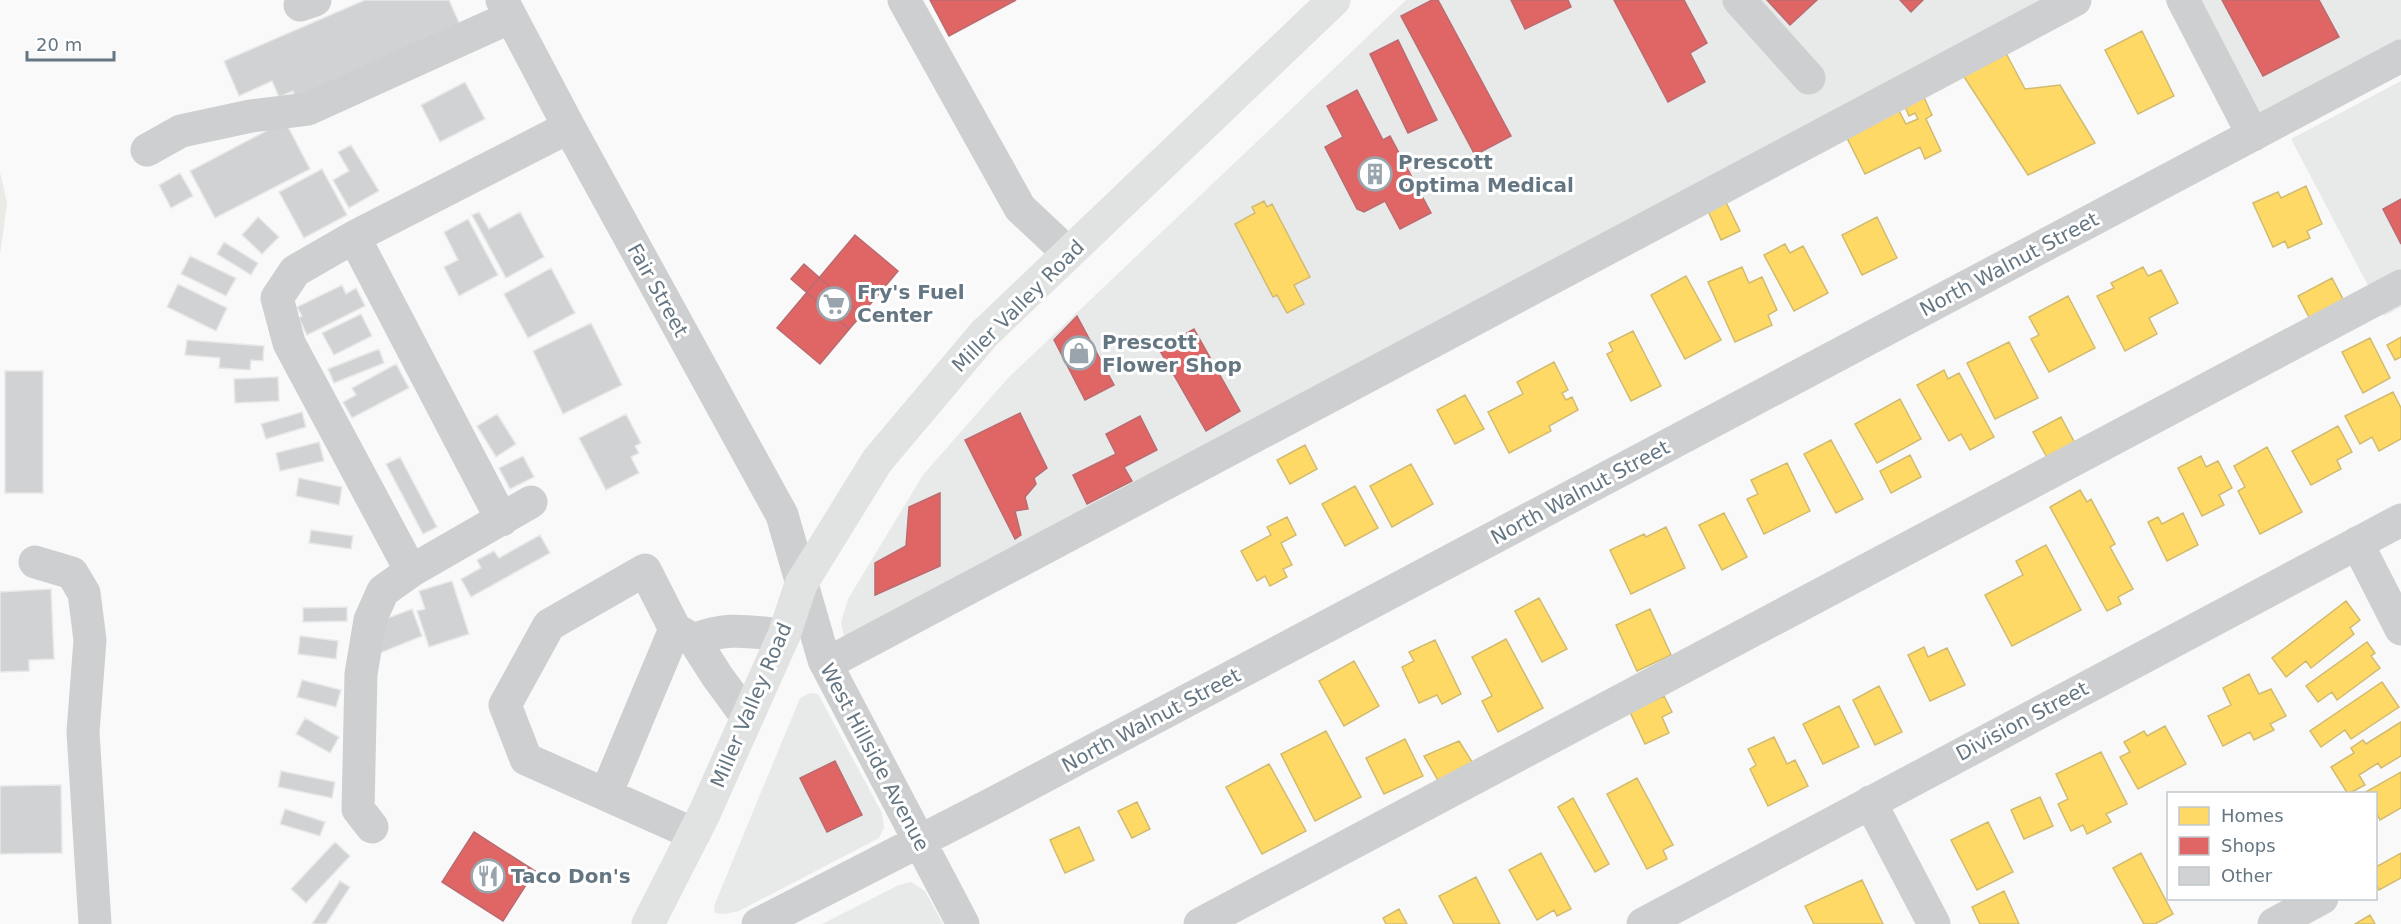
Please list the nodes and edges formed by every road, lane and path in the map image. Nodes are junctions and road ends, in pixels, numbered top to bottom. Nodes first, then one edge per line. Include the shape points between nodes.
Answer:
1 (904, 0) edge
2 (1738, 0) edge
3 (2075, 0) edge
4 (2183, 0) edge
5 (1330, 2) edge
6 (507, 8) edge
7 (2401, 56) edge
8 (1809, 78) dead end
9 (569, 127) junction
10 (2253, 135) junction
11 (147, 150) dead end
12 (354, 237) junction
13 (1068, 254) junction
14 (2401, 286) edge
15 (531, 502) dead end
16 (502, 520) junction
17 (2401, 520) edge
18 (2357, 543) junction
19 (35, 562) dead end
20 (411, 571) junction
21 (801, 584) junction
22 (2401, 629) edge
23 (684, 634) junction
24 (784, 634) junction
25 (826, 664) junction
26 (747, 717) junction
27 (606, 794) junction
28 (1870, 802) junction
29 (372, 827) dead end
30 (694, 834) junction
31 (920, 842) junction
32 (2318, 900) edge
33 (95, 924) edge
34 (648, 924) edge
35 (758, 924) edge
36 (963, 924) edge
37 (1200, 924) edge
38 (1643, 924) edge
39 (1934, 924) edge
40 (2274, 924) edge

1 - 13 street via 1020,208
2 - 8 street
3 - 25 street
4 - 10 street
5 - 13 main road, Miller Valley Road
6 - 9 street, Fair Street
6 - 11 street via 308,109 180,131
7 - 10 street, North Walnut Street
9 - 12 street
9 - 21 street, Fair Street via 782,515
10 - 31 street, North Walnut Street
12 - 16 street
12 - 20 street via 295,271 277,298 289,343
13 - 21 main road, Miller Valley Road via 984,334 877,461
14 - 37 street
15 - 16 street
16 - 20 street
17 - 18 street, Division Street
18 - 22 street
18 - 28 street, Division Street
19 - 33 street via 72,573 84,593 90,640 83,732
20 - 29 street via 383,591 370,620 361,674 358,809
21 - 24 main road, Miller Valley Road
21 - 25 street, West Hillside Avenue
23 - 24 street
23 - 26 street
23 - 27 street
23 - 27 street via 645,570 549,625 505,705 526,759
24 - 26 main road, Miller Valley Road
25 - 31 street, West Hillside Avenue
26 - 30 main road, Miller Valley Road
27 - 30 street
28 - 38 street, Division Street
28 - 39 street
30 - 34 main road, Miller Valley Road
31 - 35 street, North Walnut Street
31 - 36 street, West Hillside Avenue
32 - 40 street

